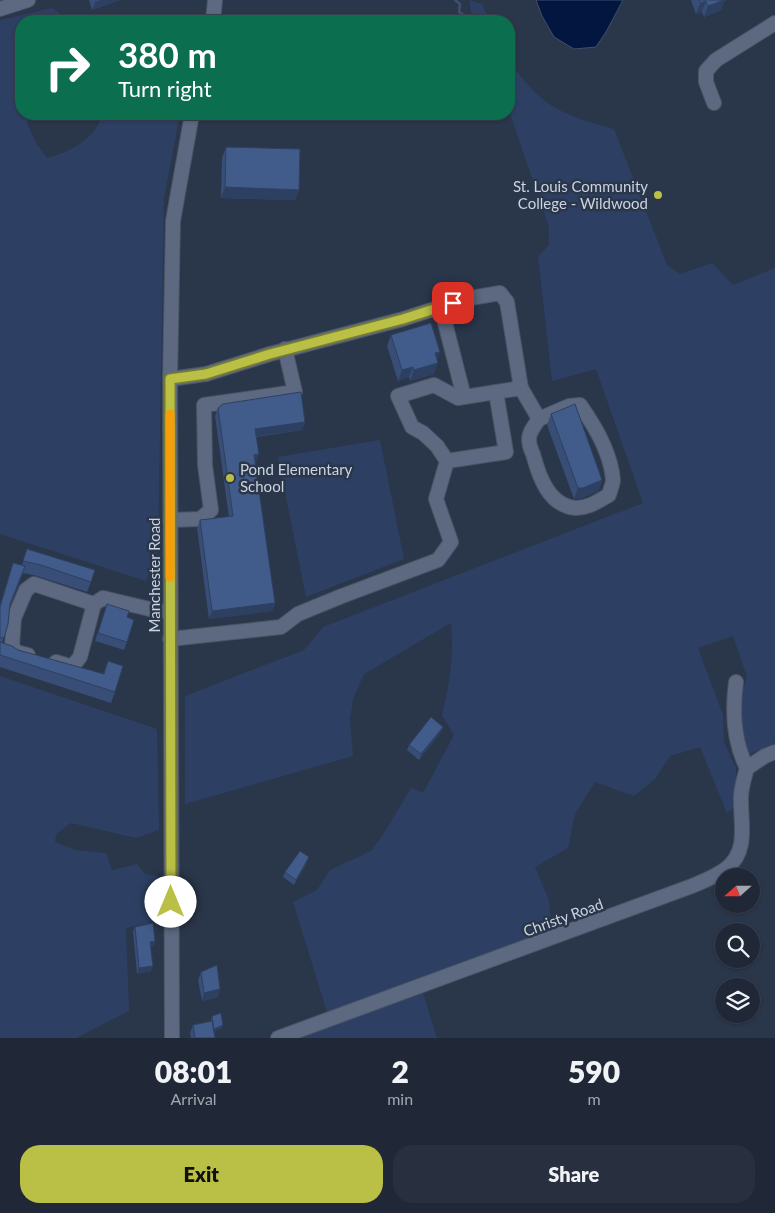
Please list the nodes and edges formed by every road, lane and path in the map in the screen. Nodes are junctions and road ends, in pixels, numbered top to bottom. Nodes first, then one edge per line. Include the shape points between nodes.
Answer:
1 (28, 0) edge
2 (215, 0) edge
3 (0, 9) edge
4 (214, 15) edge
5 (775, 23) edge
6 (714, 103) dead end
7 (191, 120) edge
8 (441, 307) junction
9 (285, 349) junction
10 (170, 379) junction
11 (520, 388) junction
12 (496, 392) junction
13 (464, 397) junction
14 (540, 419) junction
15 (447, 461) junction
16 (170, 520) junction
17 (94, 604) junction
18 (170, 611) junction
19 (170, 639) junction
20 (736, 682) dead end
21 (775, 752) edge
22 (747, 768) junction
23 (172, 1038) edge
24 (278, 1038) edge

1 - 3 street
2 - 4 street
5 - 6 street via 716,60 706,71 706,82
7 - 10 street, Manchester Road via 173,222
8 - 9 street
8 - 11 street via 500,292 507,302
8 - 13 street
9 - 10 street via 206,374
9 - 16 street via 295,392 204,405 205,465 211,510 200,518
10 - 16 street, Manchester Road
11 - 12 street
11 - 14 street
12 - 13 street
12 - 15 street via 506,452
13 - 15 street via 458,398 434,385 398,396 412,427 437,446
14 - 14 street via 528,440 548,493 562,505 577,508 589,506 608,495 613,481 606,453 580,405 569,406
15 - 19 street via 436,499 451,542 438,560 298,614 281,627
16 - 18 street, Manchester Road
17 - 17 street via 80,657 72,666 16,652 12,646 14,618 26,590 34,584
17 - 18 street via 108,598
18 - 19 street, Manchester Road
19 - 23 street, Manchester Road
20 - 22 street via 734,721 738,745
21 - 22 street
22 - 24 street, Christy Road via 740,801 744,824 742,843 737,857 712,877

